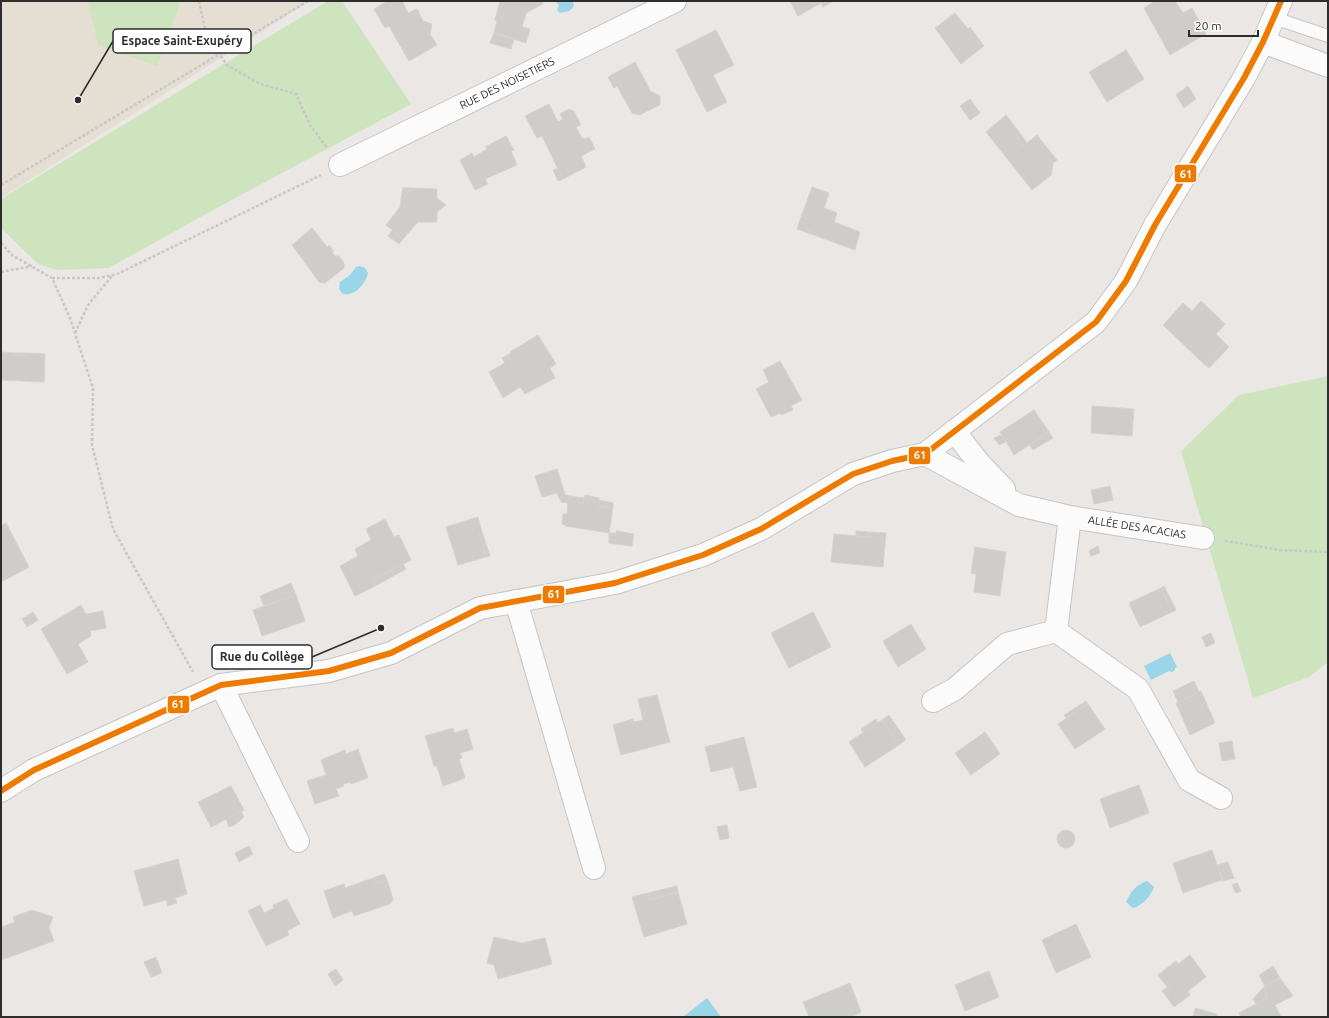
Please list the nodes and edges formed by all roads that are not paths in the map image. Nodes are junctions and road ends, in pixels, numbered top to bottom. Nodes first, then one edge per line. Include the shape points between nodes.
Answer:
1 (675, 1) edge
2 (1278, 10) edge
3 (1328, 36) edge
4 (1263, 42) junction
5 (1328, 66) edge
6 (340, 165) road end
7 (954, 432) junction
8 (925, 454) junction
9 (1019, 505) junction
10 (1070, 517) junction
11 (1203, 538) road end
12 (516, 601) junction
13 (1056, 631) junction
14 (213, 688) junction
15 (933, 701) dead end
16 (1, 791) edge
17 (1221, 798) dead end
18 (298, 841) dead end
19 (594, 868) dead end

1 - 6 street, RUE DES NOISETIERS
2 - 3 lane
2 - 4 street
4 - 5 street
4 - 7 street via 1155,225 1126,281 1096,322
7 - 8 street
7 - 9 street
8 - 9 street, ALLÉE DES ACACIAS
8 - 12 street via 892,461 853,474 761,529 703,555 615,582
9 - 10 street, ALLÉE DES ACACIAS
10 - 11 street, ALLÉE DES ACACIAS
10 - 13 street
12 - 14 street via 480,608 391,653 329,671
12 - 19 street
13 - 15 street via 1007,644 955,689
13 - 17 street via 1138,689 1189,780
14 - 16 street via 34,770
14 - 18 street

